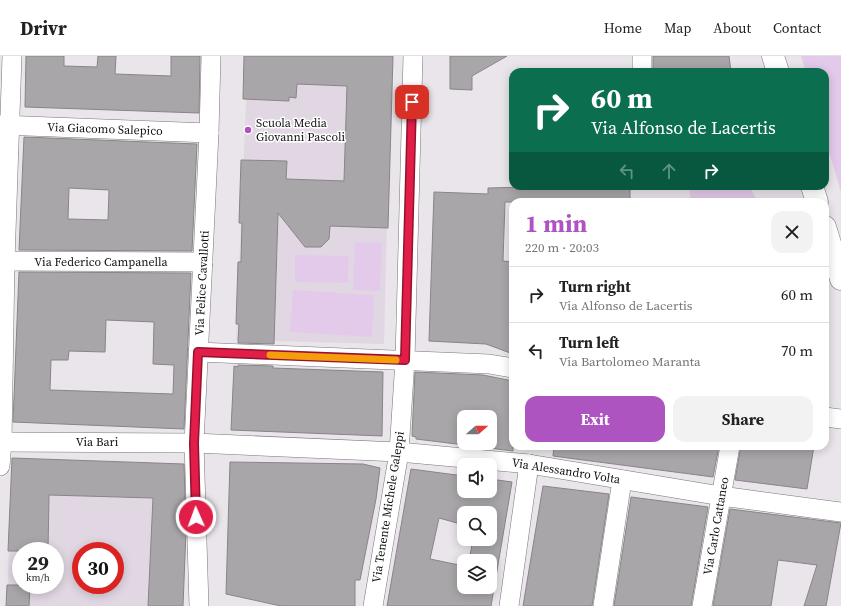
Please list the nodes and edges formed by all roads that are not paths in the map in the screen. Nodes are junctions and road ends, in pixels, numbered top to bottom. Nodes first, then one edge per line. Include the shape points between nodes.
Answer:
1 (12, 56) edge
2 (211, 56) edge
3 (413, 56) edge
4 (642, 56) edge
5 (773, 56) edge
6 (642, 68) edge
7 (777, 68) edge
8 (5, 125) edge
9 (209, 133) junction
10 (829, 240) edge
11 (2, 262) edge
12 (203, 262) junction
13 (841, 279) edge
14 (198, 352) junction
15 (405, 360) junction
16 (509, 367) edge
17 (829, 417) edge
18 (841, 418) edge
19 (1, 442) edge
20 (194, 443) junction
21 (729, 450) edge
22 (399, 452) junction
23 (529, 464) junction
24 (0, 466) edge
25 (622, 480) junction
26 (721, 496) junction
27 (841, 512) edge
28 (200, 606) edge
29 (373, 606) edge
30 (509, 606) edge
31 (603, 606) edge
32 (702, 606) edge

1 - 8 street
2 - 9 street, Via Felice Cavallotti
3 - 15 street, Via Tenente Michele Galeppi
4 - 6 street
5 - 7 street
8 - 9 street, Via Giacomo Salepico
8 - 11 street
9 - 12 street, Via Felice Cavallotti
10 - 13 street
11 - 12 street, Via Federico Campanella
11 - 19 street
12 - 14 street, Via Felice Cavallotti
14 - 15 street
14 - 20 street, Via Felice Cavallotti
15 - 16 street
15 - 22 street, Via Tenente Michele Galeppi
17 - 18 street
19 - 20 street, Via Bari
19 - 24 street
20 - 22 street, Via Alessandro Volta
20 - 28 street, Via Felice Cavallotti
21 - 26 street, Via Carlo Cattaneo
22 - 23 street, Via Alessandro Volta
22 - 29 street, Via Tenente Michele Galeppi
23 - 25 street, Via Alessandro Volta
23 - 30 street
25 - 26 street, Via Alessandro Volta
25 - 31 street
26 - 27 street, Via Alessandro Volta
26 - 32 street, Via Carlo Cattaneo

